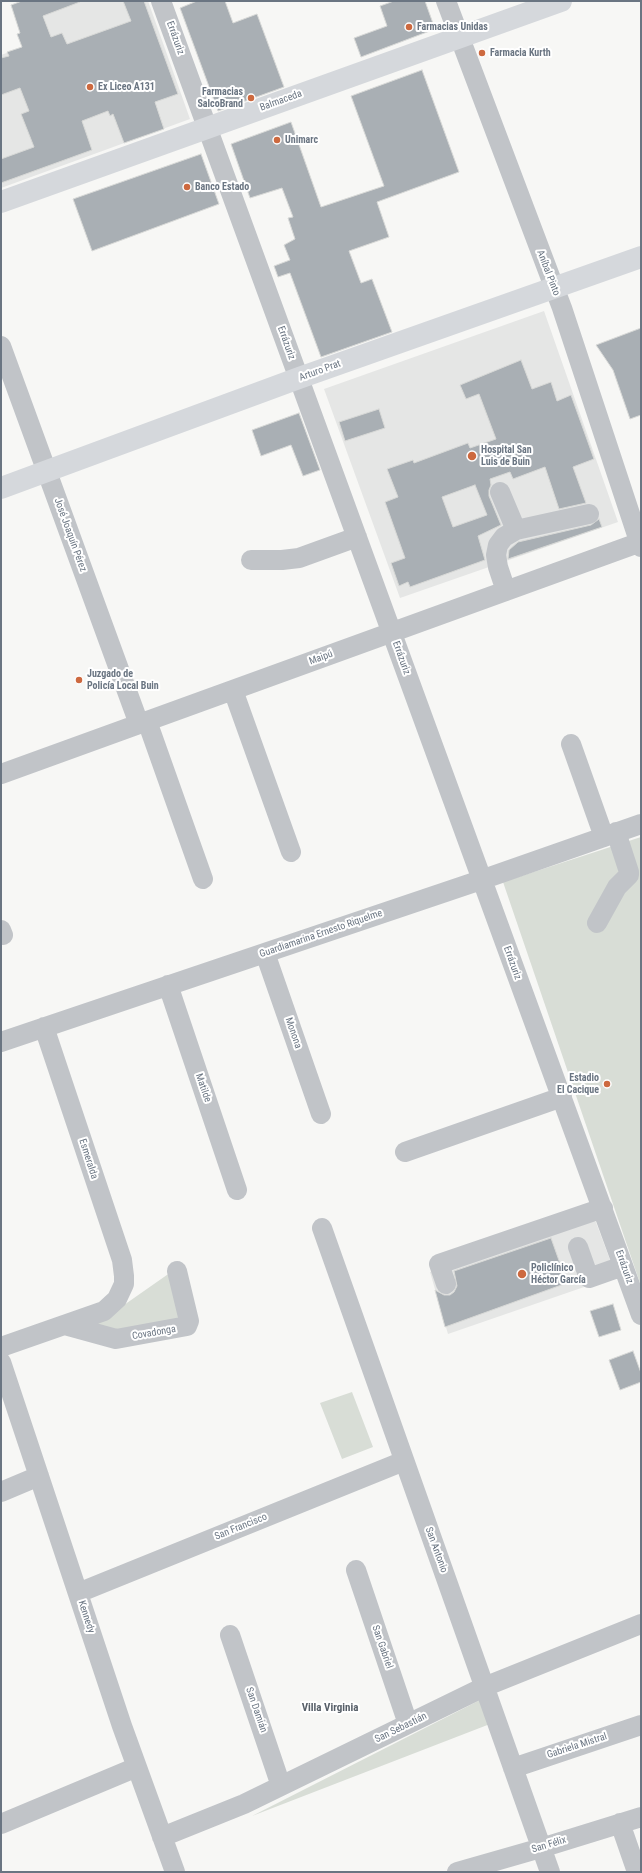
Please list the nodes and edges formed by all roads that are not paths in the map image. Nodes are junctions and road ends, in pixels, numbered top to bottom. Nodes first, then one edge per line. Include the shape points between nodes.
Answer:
1 (161, 1) edge
2 (446, 1) edge
3 (562, 1) edge
4 (459, 37) junction
5 (208, 128) junction
6 (1, 202) edge
7 (641, 257) edge
8 (554, 289) junction
9 (1, 346) edge
10 (299, 378) junction
11 (47, 472) junction
12 (1, 488) edge
13 (500, 492) dead end
14 (588, 514) dead end
15 (516, 530) junction
16 (357, 537) junction
17 (640, 544) edge
18 (251, 560) dead end
19 (506, 591) junction
20 (392, 632) junction
21 (233, 690) junction
22 (143, 723) junction
23 (570, 744) dead end
24 (1, 774) edge
25 (641, 824) edge
26 (610, 835) junction
27 (291, 852) dead end
28 (203, 879) dead end
29 (481, 880) junction
30 (596, 923) dead end
31 (265, 953) junction
32 (168, 985) junction
33 (44, 1027) junction
34 (1, 1042) edge
35 (562, 1097) junction
36 (321, 1114) dead end
37 (405, 1152) dead end
38 (237, 1190) dead end
39 (603, 1208) junction
40 (322, 1228) dead end
41 (578, 1247) dead end
42 (624, 1266) junction
43 (177, 1271) dead end
44 (446, 1284) dead end
45 (641, 1315) edge
46 (65, 1325) junction
47 (1, 1347) edge
48 (1, 1362) edge
49 (404, 1461) junction
50 (39, 1476) junction
51 (1, 1492) edge
52 (356, 1570) dead end
53 (78, 1593) junction
54 (641, 1624) edge
55 (230, 1635) dead end
56 (484, 1687) junction
57 (408, 1724) junction
58 (641, 1725) edge
59 (137, 1767) junction
60 (513, 1768) junction
61 (281, 1786) junction
62 (641, 1817) edge
63 (620, 1823) junction
64 (1, 1824) edge
65 (162, 1837) junction
66 (541, 1848) junction
67 (175, 1872) edge
68 (457, 1872) edge
69 (550, 1872) edge
70 (637, 1872) edge

1 - 5 street, Errázuriz
2 - 4 street, Aníbal Pinto
3 - 4 main road, Balmaceda
4 - 5 main road, Balmaceda
4 - 8 street, Aníbal Pinto
5 - 6 main road, Balmaceda
5 - 10 street, Errázuriz
7 - 8 main road, Arturo Prat
8 - 10 main road, Arturo Prat
8 - 17 street, Aníbal Pinto
9 - 11 street, José Joaquín Pérez
10 - 11 main road, Arturo Prat
10 - 16 street, Errázuriz
11 - 12 main road, Arturo Prat
11 - 22 street, José Joaquín Pérez
13 - 15 street
14 - 15 street
15 - 19 street via 504,537 497,550 498,566
16 - 18 street via 299,558
16 - 20 street, Errázuriz
17 - 19 street, Maipú
19 - 20 street, Maipú
20 - 21 street, Maipú
20 - 29 street, Errázuriz
21 - 22 street, Maipú
21 - 27 street
22 - 24 street, Maipú
22 - 28 street, José Joaquín Pérez
23 - 26 street
25 - 26 street, Guardiamarina Ernesto Riquelme
26 - 29 street, Guardiamarina Ernesto Riquelme
26 - 30 street via 630,872 614,892
29 - 31 street, Guardiamarina Ernesto Riquelme
29 - 35 street, Errázuriz
31 - 32 street, Guardiamarina Ernesto Riquelme
31 - 36 street, Monona
32 - 33 street, Guardiamarina Ernesto Riquelme
32 - 38 street, Matilde
33 - 34 street, Guardiamarina Ernesto Riquelme
33 - 46 street, Esmeralda via 122,1260 124,1276 121,1292 111,1306
35 - 37 street
35 - 39 street, Errázuriz
39 - 42 street, Errázuriz
39 - 44 street via 440,1264
40 - 49 street, San Antonio
41 - 42 street via 589,1278
42 - 45 street, Errázuriz
43 - 46 street, Covadonga via 189,1321 187,1326 116,1339
46 - 47 street
48 - 50 street, Kennedy
49 - 53 street, San Francisco
49 - 56 street, San Antonio
50 - 51 street
50 - 53 street, Kennedy
52 - 57 street, San Gabriel
53 - 59 street, Kennedy
54 - 56 street, San Sebastián
55 - 61 street, San Damián
56 - 57 street, San Sebastián
56 - 60 street, San Antonio
57 - 61 street, San Sebastián
58 - 60 street, Gabriela Mistral
59 - 64 street
59 - 65 street, Kennedy
60 - 66 street, San Antonio
61 - 65 street, San Sebastián via 214,1817
62 - 63 street, San Félix
63 - 66 street, San Félix
63 - 70 street
65 - 67 street, Kennedy
66 - 68 street, San Félix
66 - 69 street, San Antonio

